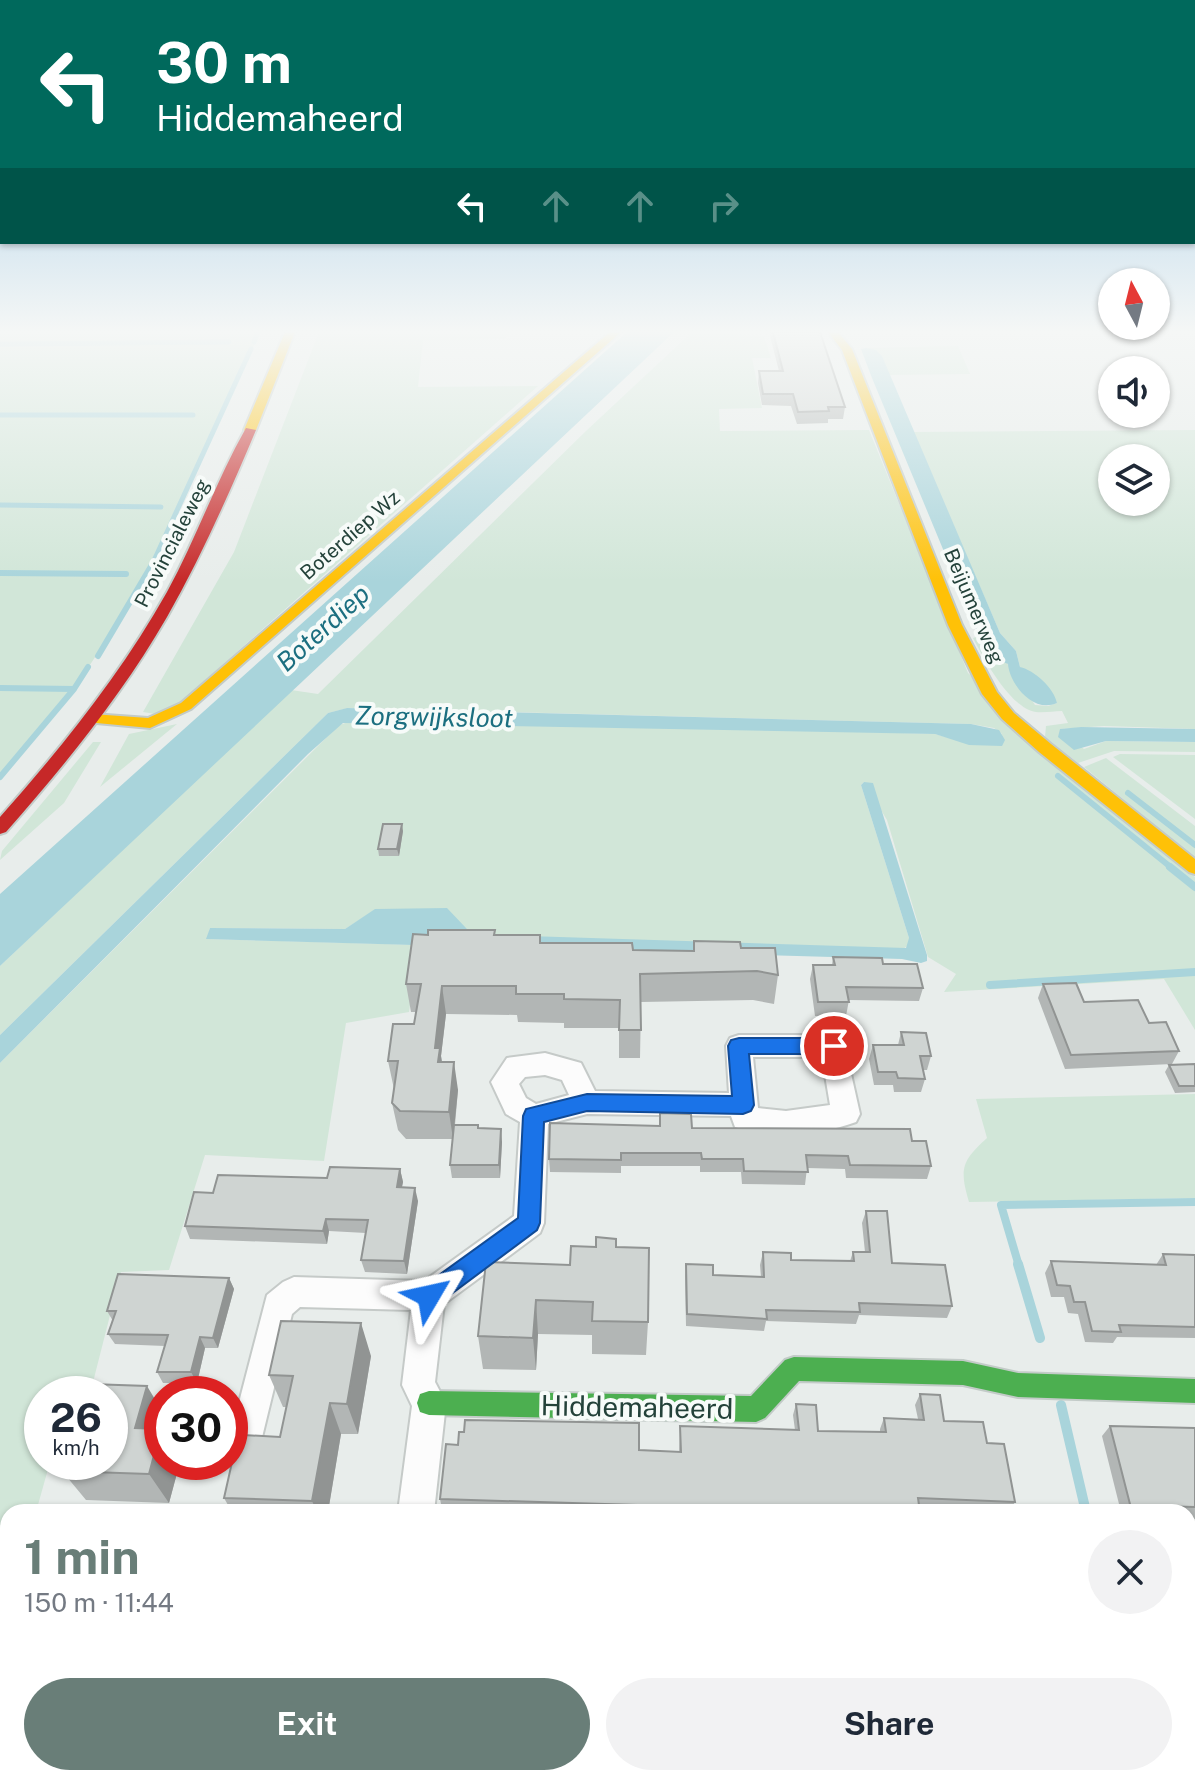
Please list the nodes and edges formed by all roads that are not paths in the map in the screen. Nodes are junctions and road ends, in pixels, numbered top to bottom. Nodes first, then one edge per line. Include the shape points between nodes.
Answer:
1 (256, 415) edge
2 (520, 415) edge
3 (873, 415) edge
4 (92, 719) junction
5 (0, 828) edge
6 (1195, 868) edge
7 (587, 1102) junction
8 (743, 1105) dead end
9 (534, 1116) junction
10 (429, 1296) junction
11 (1195, 1391) edge
12 (429, 1403) junction
13 (248, 1433) edge
14 (417, 1504) edge

1 - 4 street, Provincialeweg via 161,615
2 - 4 street, Boterdiep Wz via 186,706 150,723
3 - 6 street, Beijumerweg via 955,625 990,694 1045,748
4 - 5 street, Provincialeweg
7 - 8 street
7 - 9 street
7 - 9 street via 571,1071 545,1064 517,1066 505,1082 516,1106
9 - 10 street via 529,1223
10 - 12 street via 418,1385
10 - 13 street via 294,1292 278,1306
11 - 12 street, Hiddemaheerd via 1018,1385 963,1373 794,1369 756,1409
12 - 14 street

